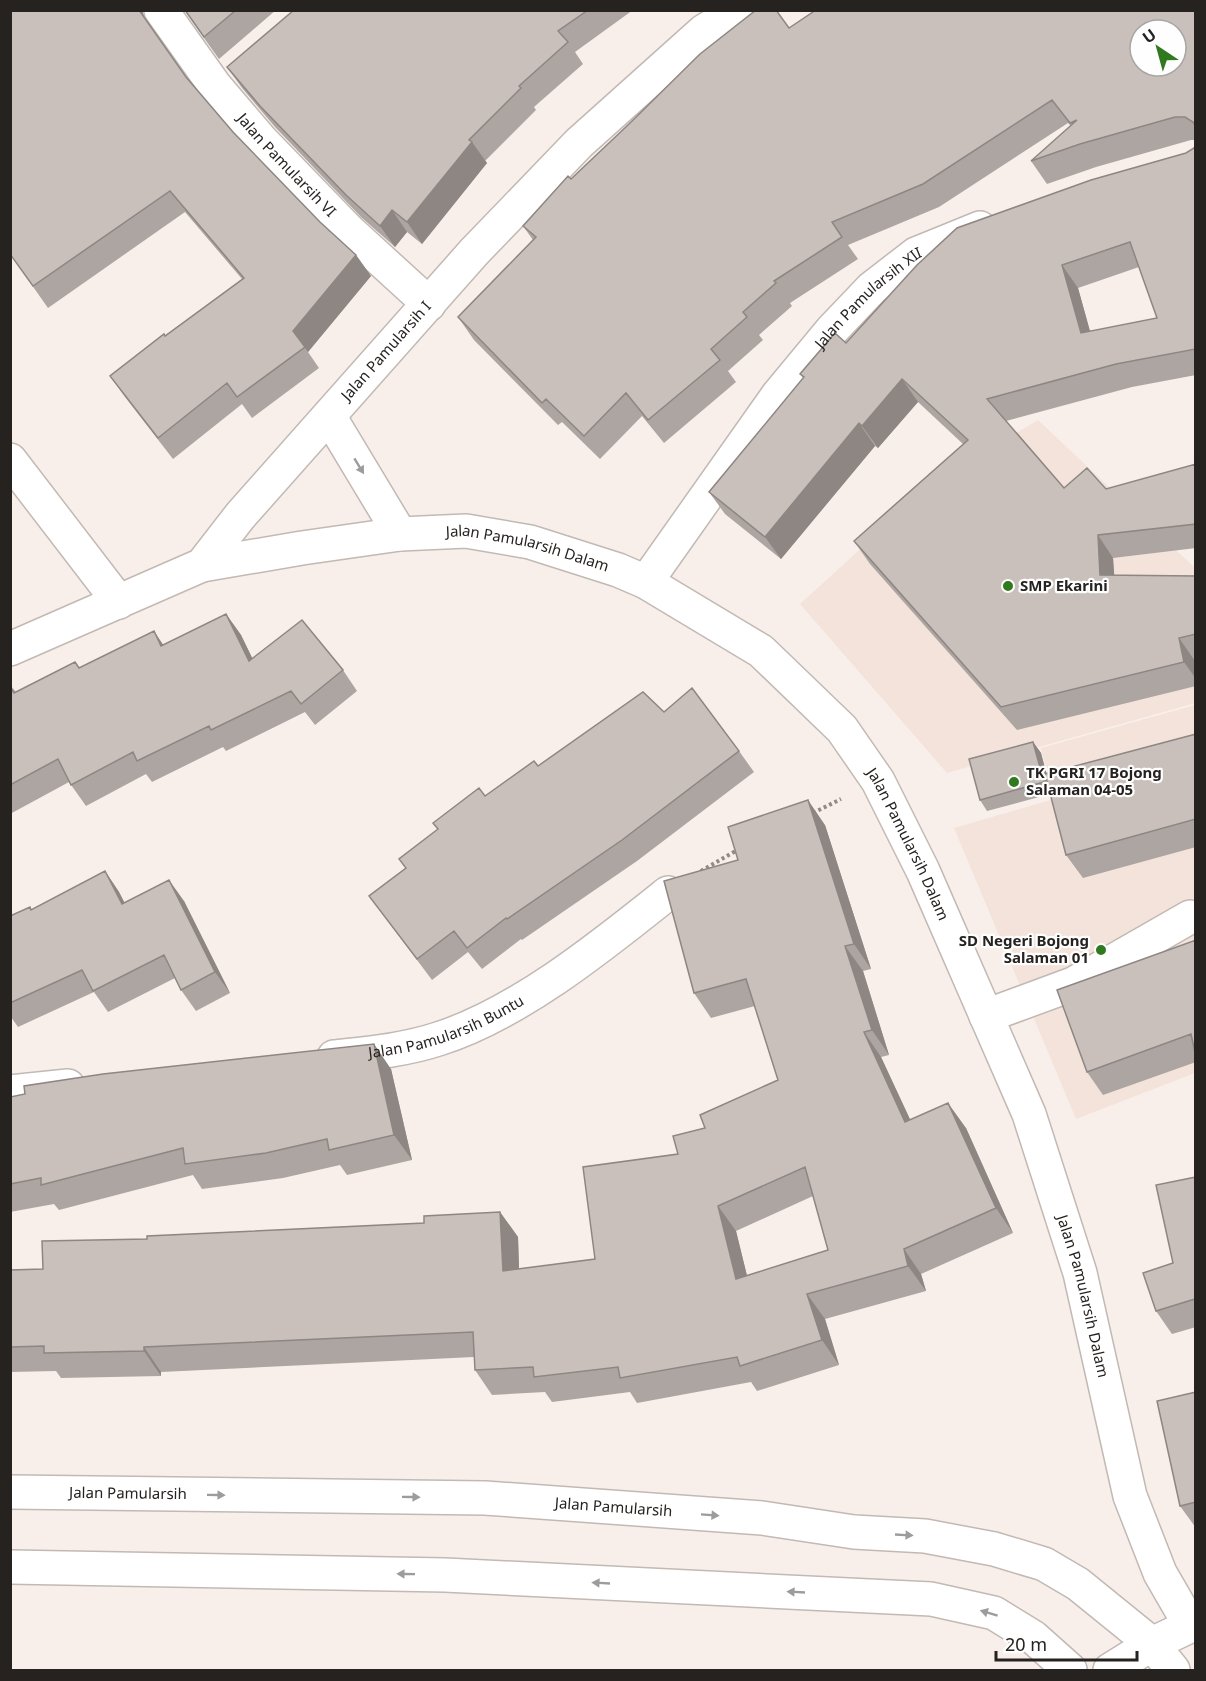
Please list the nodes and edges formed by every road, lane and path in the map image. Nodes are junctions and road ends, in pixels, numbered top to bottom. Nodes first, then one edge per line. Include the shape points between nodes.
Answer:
1 (161, 10) edge
2 (738, 10) edge
3 (1004, 219) edge
4 (429, 304) junction
5 (329, 416) junction
6 (10, 460) edge
7 (400, 534) junction
8 (202, 565) junction
9 (646, 582) junction
10 (119, 602) junction
11 (10, 649) edge
12 (878, 781) junction
13 (806, 816) edge
14 (745, 846) edge
15 (714, 862) dead end
16 (668, 892) edge
17 (1190, 917) dead end
18 (986, 1016) junction
19 (302, 1061) edge
20 (93, 1083) edge
21 (10, 1092) edge
22 (10, 1492) edge
23 (10, 1567) edge
24 (1193, 1624) edge
25 (1152, 1644) junction
26 (1070, 1671) edge
27 (1110, 1671) edge
28 (1173, 1671) edge

1 - 4 main road, Jalan Pamularsih VI via 224,79 261,140
2 - 4 main road, Jalan Pamularsih I via 704,31 579,143
3 - 9 main road, Jalan Pamularsih XII via 916,254 872,288 778,395
4 - 5 main road, Jalan Pamularsih I
5 -> 7 main road
5 - 8 main road, Jalan Pamularsih I
6 - 10 main road
7 - 8 main road, Jalan Pamularsih Dalam
7 - 9 main road, Jalan Pamularsih Dalam via 466,531 530,542
8 - 10 main road, Jalan Pamularsih I
9 - 12 main road, Jalan Pamularsih Dalam via 761,651 842,729
10 - 11 main road, Jalan Pamularsih I
12 - 13 path
12 - 18 main road, Jalan Pamularsih Dalam via 923,871
14 - 15 path
16 - 19 main road, Jalan Pamularsih Buntu via 577,962 482,1021 402,1048
17 - 18 main road via 1073,984
18 - 24 main road, Jalan Pamularsih Dalam via 1029,1114 1080,1273 1130,1496 1160,1573
20 - 21 main road
22 -> 25 main road, Jalan Pamularsih via 485,1498 762,1518 854,1532 925,1536 994,1549 1044,1564 1078,1584
26 -> 23 main road via 1033,1637 994,1613 931,1599 445,1575
24 - 25 main road
25 - 27 main road
25 - 28 main road, Jalan Pamularsih

